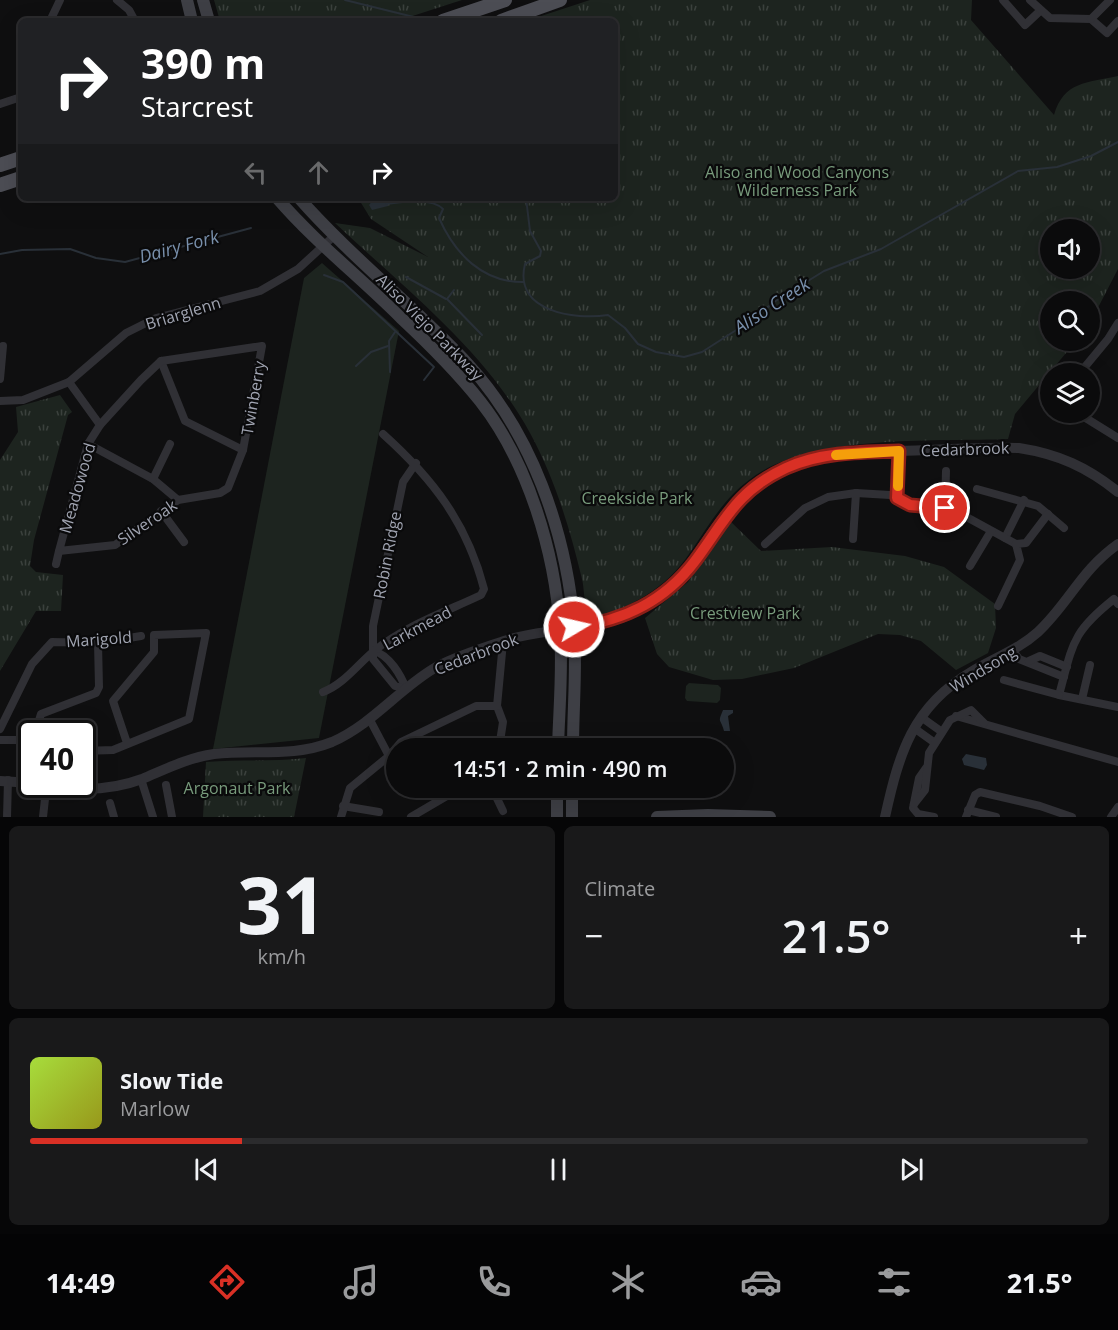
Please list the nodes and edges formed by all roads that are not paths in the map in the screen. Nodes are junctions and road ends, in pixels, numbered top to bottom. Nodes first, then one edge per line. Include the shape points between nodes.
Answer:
1 (60, 0) edge
2 (117, 0) edge
3 (187, 0) edge
4 (203, 0) edge
5 (505, 0) edge
6 (560, 0) edge
7 (1003, 0) edge
8 (1030, 0) edge
9 (1110, 0) edge
10 (1040, 11) junction
11 (51, 18) edge
12 (133, 18) edge
13 (191, 18) edge
14 (208, 18) edge
15 (451, 18) edge
16 (509, 18) edge
17 (1091, 19) junction
18 (1118, 21) edge
19 (18, 98) edge
20 (0, 104) edge
21 (18, 159) edge
22 (0, 165) edge
23 (18, 179) edge
24 (0, 185) edge
25 (280, 201) edge
26 (302, 201) edge
27 (334, 236) junction
28 (323, 248) junction
29 (1118, 322) edge
30 (3, 346) dead end
31 (160, 361) junction
32 (1088, 363) edge
33 (0, 379) edge
34 (69, 382) junction
35 (0, 401) edge
36 (1094, 423) edge
37 (100, 424) junction
38 (383, 434) dead end
39 (1118, 438) edge
40 (88, 444) junction
41 (170, 444) dead end
42 (243, 450) junction
43 (899, 451) junction
44 (416, 463) junction
45 (946, 471) dead end
46 (153, 479) junction
47 (977, 489) dead end
48 (1118, 492) edge
49 (856, 493) junction
50 (897, 498) junction
51 (178, 500) junction
52 (1024, 500) junction
53 (945, 508) junction
54 (161, 511) junction
55 (1048, 514) junction
56 (1064, 528) dead end
57 (991, 531) junction
58 (1005, 538) junction
59 (854, 539) dead end
60 (184, 542) dead end
61 (765, 544) dead end
62 (1016, 544) junction
63 (1118, 544) edge
64 (59, 551) junction
65 (56, 564) dead end
66 (970, 566) dead end
67 (1118, 604) edge
68 (998, 606) dead end
69 (574, 627) junction
70 (560, 630) junction
71 (141, 636) dead end
72 (98, 642) junction
73 (503, 642) junction
74 (374, 651) junction
75 (1013, 651) junction
76 (387, 660) junction
77 (1029, 661) junction
78 (1090, 665) dead end
79 (379, 667) junction
80 (1067, 667) junction
81 (1064, 677) junction
82 (1004, 680) dead end
83 (406, 689) junction
84 (323, 692) dead end
85 (1059, 694) junction
86 (1082, 699) junction
87 (497, 706) junction
88 (1118, 707) edge
89 (921, 717) junction
90 (39, 720) edge
91 (370, 720) junction
92 (914, 728) junction
93 (0, 729) edge
94 (942, 732) junction
95 (409, 738) edge
96 (501, 738) edge
97 (558, 738) edge
98 (573, 738) edge
99 (0, 740) edge
100 (18, 740) edge
101 (127, 743) junction
102 (935, 743) junction
103 (386, 750) edge
104 (96, 751) edge
105 (386, 758) edge
106 (1118, 762) edge
107 (141, 779) junction
108 (4, 780) edge
109 (166, 785) dead end
110 (96, 788) edge
111 (443, 798) edge
112 (497, 798) edge
113 (557, 798) edge
114 (572, 798) edge
115 (45, 799) dead end
116 (110, 803) dead end
117 (343, 806) junction
118 (1118, 807) edge
119 (503, 810) dead end
120 (379, 812) dead end
121 (967, 814) edge
122 (7, 817) edge
123 (43, 817) edge
124 (114, 817) edge
125 (153, 817) edge
126 (172, 817) edge
127 (341, 817) edge
128 (411, 817) edge
129 (557, 817) edge
130 (572, 817) edge
131 (657, 817) edge
132 (770, 817) edge
133 (885, 817) edge
134 (933, 817) edge
135 (996, 817) edge
136 (1072, 817) edge
137 (1111, 817) edge

1 - 11 street
2 - 12 street
3 - 13 main road
4 - 14 main road
5 - 15 main road
6 - 16 main road
7 - 10 street via 1025,25
8 - 10 street
9 - 17 street
10 - 17 street via 1050,18
17 - 18 street via 1107,33
19 - 20 street
21 - 22 main road
23 - 24 main road
25 - 28 main road, Aliso Viejo Parkway
26 - 27 main road, Aliso Viejo Parkway
27 - 28 street, Briarglenn
27 - 69 main road, Aliso Viejo Parkway via 470,366 509,420 541,481 551,510 569,583
28 - 34 street, Briarglenn via 298,269 260,291 156,318 126,333
28 - 70 main road, Aliso Viejo Parkway via 443,359 501,432 534,501 548,552
29 - 32 street
30 - 33 street
31 - 37 street, Meadowood
31 - 42 street via 185,421
31 - 42 street, Twinberry via 262,346
34 - 35 street, Briarglenn via 31,398
34 - 37 street
36 - 39 street
37 - 40 street, Meadowood
38 - 44 street
40 - 46 street
40 - 64 street, Meadowood
41 - 46 street
42 - 51 street, Silveroak via 225,491
43 - 48 street, Cedarbrook via 989,447 1045,452 1073,462
43 - 50 street
43 - 69 street, Cedarbrook via 809,459 785,468 757,485 728,512 694,562 661,596 621,618
44 - 74 street, Robin Ridge via 403,482 396,510 373,626
44 - 74 street, Larkmead via 463,528 484,589 481,595 409,628
45 - 53 street
46 - 51 street
47 - 52 street
49 - 50 street
49 - 59 street
49 - 61 street via 828,497 805,508
50 - 53 street via 910,505
51 - 54 street, Silveroak
52 - 55 street
52 - 58 street
53 - 57 street via 958,511
54 - 60 street
54 - 64 street, Silveroak via 115,545
55 - 56 street
55 - 62 street via 1026,543
57 - 58 street
57 - 66 street
58 - 62 street
62 - 68 street via 1020,560
63 - 75 street, Windsong via 1089,568 1038,632
64 - 65 street, Meadowood
67 - 80 street via 1114,599 1090,618 1075,638
69 - 70 street, Cedarbrook
69 - 98 main road, Aliso Viejo Parkway
70 - 73 street, Cedarbrook
70 - 97 main road, Aliso Viejo Parkway
71 - 72 street, Marigold
72 - 90 street via 96,693 41,714
72 - 93 street, Marigold via 52,642 32,664
73 - 83 street, Cedarbrook via 434,668
73 - 87 street
74 - 76 street
74 - 79 street, Robin Ridge via 373,659
74 - 84 street, Larkmead
75 - 77 street via 1019,659
75 - 89 street, Windsong via 956,681
76 - 79 street
76 - 83 street
77 - 80 street via 1040,656
77 - 81 street
78 - 86 street
79 - 83 street, Robin Ridge via 395,686
80 - 81 street
81 - 85 street
82 - 85 street
83 - 91 street, Cedarbrook
85 - 86 street
86 - 88 street
87 - 95 street via 476,706
87 - 96 street via 503,722
89 - 92 street, Windsong
89 - 94 street
91 - 103 street
91 - 107 street, Cedarbrook via 310,749 198,757
92 - 102 street
92 - 133 street, Windsong via 896,766
94 - 102 street
94 - 106 street via 956,716
99 - 100 street
101 - 101 street via 113,701 154,652 154,635 206,633 189,718
101 - 104 street via 113,750
102 - 134 street via 929,753 925,790 914,804 918,814
105 - 117 street via 350,788
107 - 110 street, Cedarbrook
107 - 125 street
108 - 122 street
109 - 126 street
111 - 128 street
112 - 119 street
113 - 129 main road
114 - 130 main road
115 - 123 street
116 - 124 street
117 - 120 street
117 - 127 street
118 - 137 street
121 - 135 street
121 - 136 street via 980,792
131 - 132 main road

